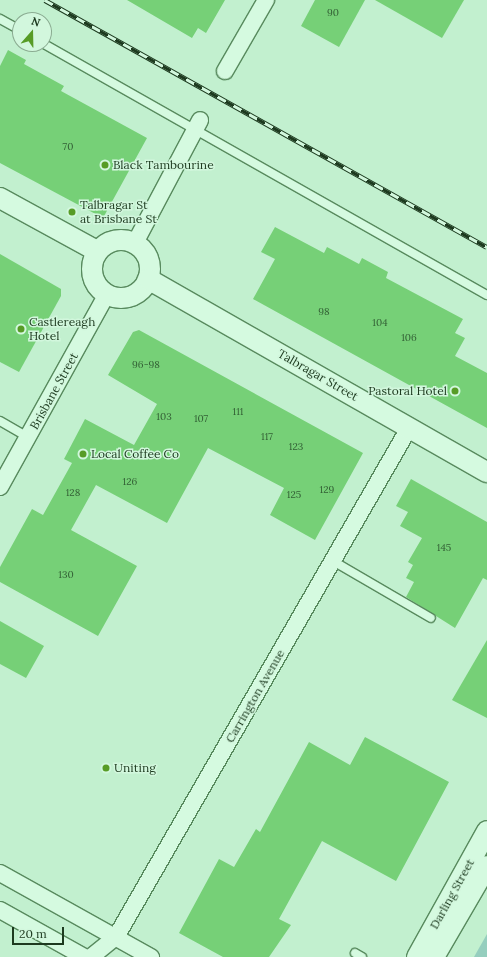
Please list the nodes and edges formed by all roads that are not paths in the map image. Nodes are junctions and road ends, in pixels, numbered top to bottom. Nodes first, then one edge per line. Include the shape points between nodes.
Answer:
1 (266, 0) edge
2 (0, 19) edge
3 (12, 26) edge
4 (52, 48) edge
5 (225, 71) dead end
6 (198, 125) junction
7 (0, 198) edge
8 (135, 243) junction
9 (97, 251) junction
10 (148, 279) junction
11 (107, 294) junction
12 (487, 295) edge
13 (0, 421) edge
14 (410, 428) junction
15 (28, 437) junction
16 (487, 472) edge
17 (0, 487) edge
18 (333, 561) junction
19 (431, 618) dead end
20 (487, 831) edge
21 (487, 866) edge
22 (0, 873) edge
23 (0, 910) edge
24 (116, 937) junction
25 (84, 957) edge
26 (91, 957) edge
27 (151, 957) edge
28 (417, 957) edge
29 (434, 957) edge

1 - 5 street
2 - 3 lane
4 - 6 lane
6 - 8 street
6 - 12 lane
7 - 9 street
8 - 9 street via 110,241
8 - 10 street via 148,258
9 - 11 street via 91,270 99,288
10 - 11 street via 131,296
10 - 14 street, Talbragar Street
11 - 15 street, Brisbane Street
13 - 15 lane
14 - 16 street, Talbragar Street
14 - 18 street, Carrington Avenue
15 - 17 street, Brisbane Street
18 - 19 lane
18 - 24 street, Carrington Avenue
20 - 28 street, Darling Street
21 - 29 street, Darling Street
22 - 24 street
23 - 25 street
24 - 26 street, Carrington Avenue
24 - 27 street

